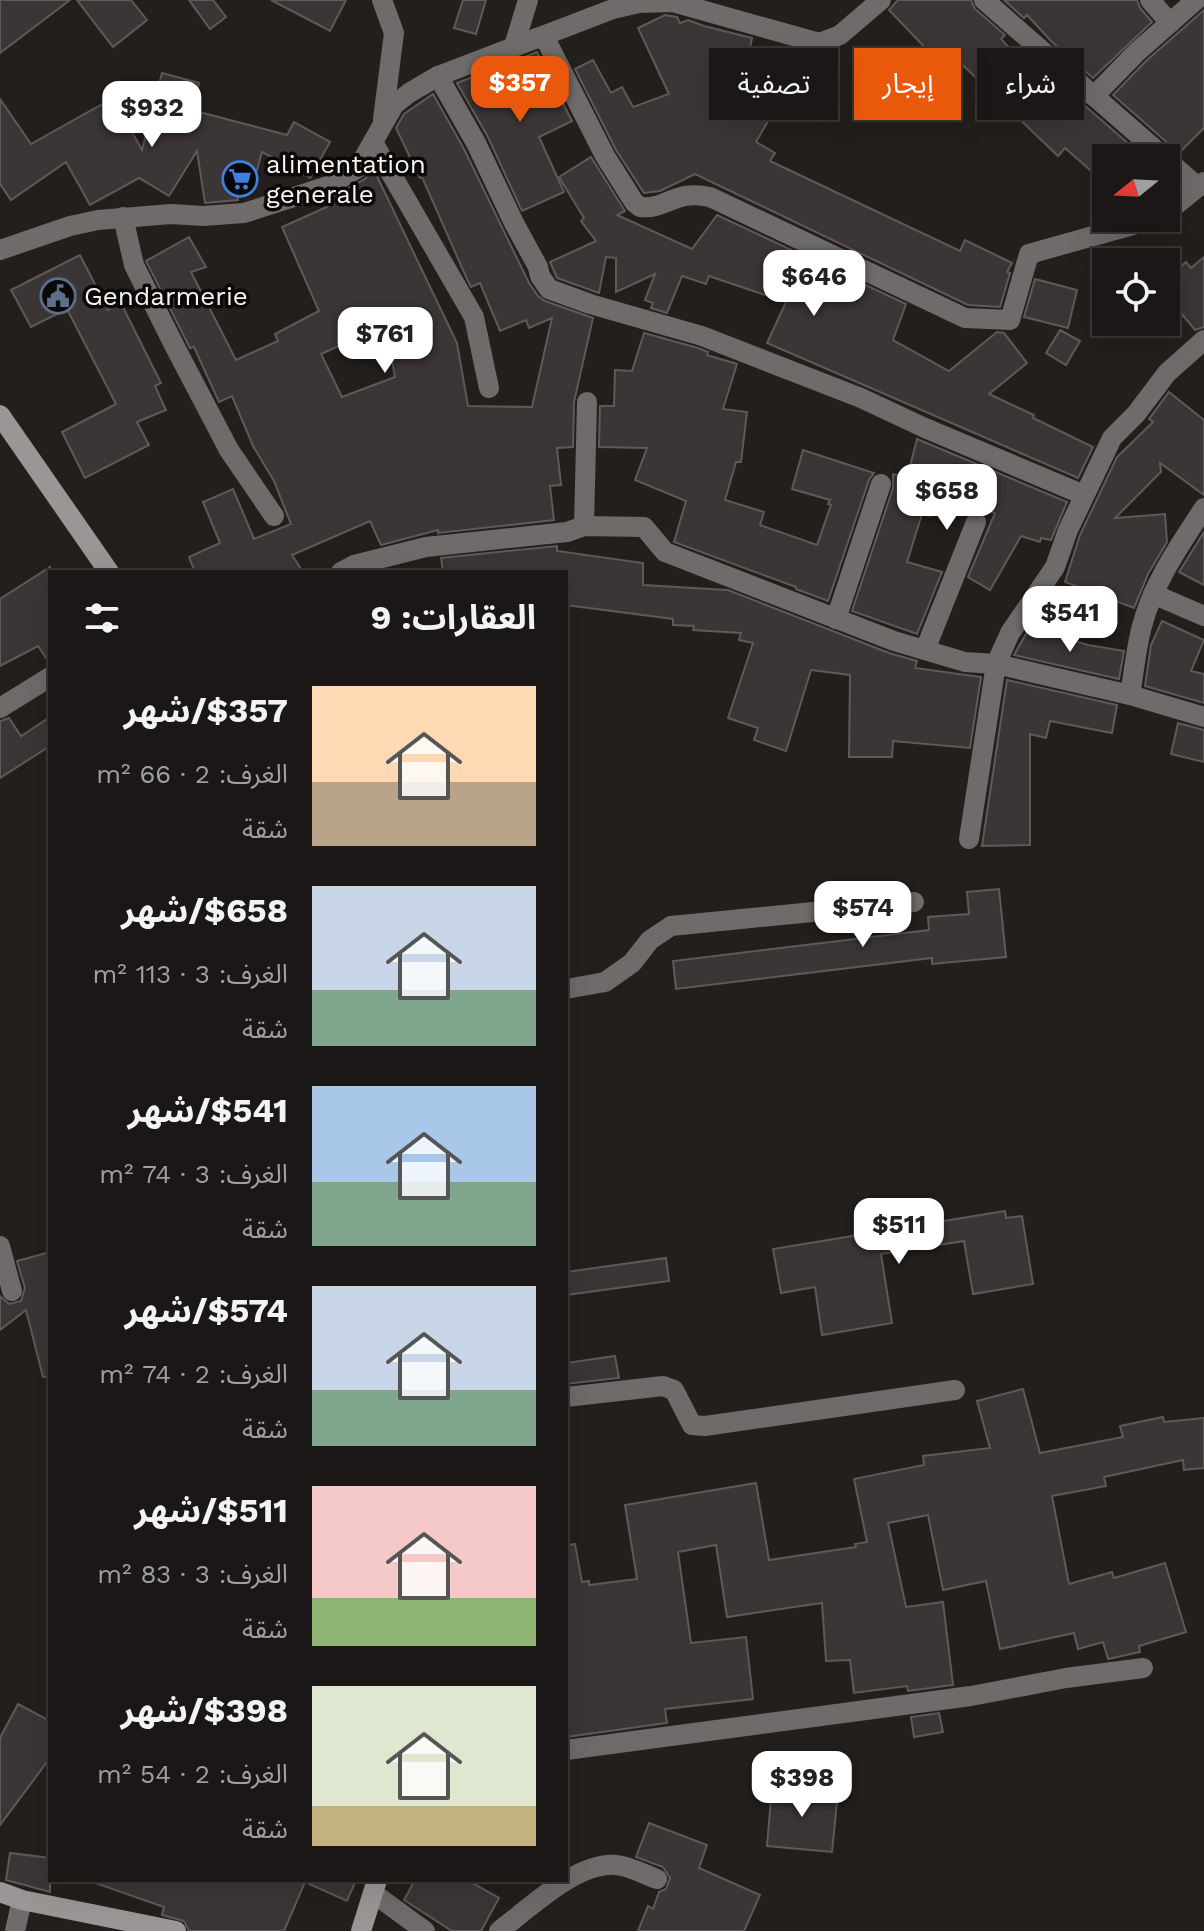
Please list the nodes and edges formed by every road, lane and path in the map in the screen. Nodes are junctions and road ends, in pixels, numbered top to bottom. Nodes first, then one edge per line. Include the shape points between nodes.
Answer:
1 (382, 0) edge
2 (528, 0) edge
3 (984, 0) edge
4 (1150, 0) edge
5 (1196, 0) edge
6 (626, 3) edge
7 (872, 3) edge
8 (591, 8) edge
9 (1170, 23) junction
10 (536, 38) junction
11 (514, 46) junction
12 (438, 76) junction
13 (1094, 96) junction
14 (378, 137) junction
15 (1148, 144) edge
16 (1180, 170) edge
17 (1201, 185) edge
18 (1180, 202) edge
19 (123, 217) junction
20 (1108, 232) edge
21 (0, 250) edge
22 (1204, 340) edge
23 (489, 388) dead end
24 (587, 402) dead end
25 (0, 415) edge
26 (881, 484) dead end
27 (1084, 495) junction
28 (1204, 508) edge
29 (274, 516) dead end
30 (976, 522) dead end
31 (584, 526) junction
32 (108, 570) edge
33 (345, 570) edge
34 (1153, 594) junction
35 (1204, 616) edge
36 (836, 619) junction
37 (925, 650) junction
38 (996, 664) junction
39 (48, 678) edge
40 (1130, 695) junction
41 (0, 708) edge
42 (1204, 717) edge
43 (969, 839) dead end
44 (914, 902) dead end
45 (568, 989) edge
46 (1, 1251) edge
47 (12, 1291) dead end
48 (955, 1390) dead end
49 (568, 1397) edge
50 (1143, 1668) dead end
51 (568, 1750) edge
52 (657, 1879) dead end
53 (568, 1880) edge
54 (566, 1882) edge
55 (375, 1886) edge
56 (0, 1892) edge
57 (22, 1900) junction
58 (121, 1925) edge
59 (15, 1931) edge
60 (176, 1931) edge
61 (361, 1931) edge
62 (425, 1931) edge
63 (499, 1931) edge

1 - 14 street via 394,33
2 - 11 street
3 - 13 street
4 - 9 street
5 - 9 street
6 - 7 street via 687,4 819,43 840,35
6 - 8 street
8 - 10 street
9 - 13 street
10 - 11 street
10 - 20 street via 546,40 605,156 640,207 688,193 710,197 965,318 1010,320 1029,254
11 - 12 street
12 - 14 street via 394,105
12 - 27 street via 549,289 714,340
13 - 15 street
14 - 19 street via 347,176 244,213
14 - 23 street via 474,317
16 - 17 street
17 - 18 street
19 - 21 street via 70,226
19 - 29 street via 134,265 174,345 229,450
22 - 27 street via 1167,373 1112,438
24 - 31 street
25 - 32 street
26 - 36 street
27 - 38 street via 1055,567 1010,633
28 - 34 street
30 - 37 street
31 - 33 street via 426,547
31 - 36 street via 644,527 665,552
34 - 35 street
34 - 40 street
36 - 37 street
37 - 38 street via 965,662
38 - 40 street
38 - 43 street
39 - 41 street
40 - 42 street
44 - 45 street via 671,926 605,982
46 - 47 street
48 - 49 street via 705,1426 692,1425 674,1390 663,1386
50 - 51 street
52 - 53 street via 618,1865 594,1865
54 - 63 street
55 - 61 street
55 - 62 street
56 - 57 street
57 - 58 street
57 - 59 street
58 - 60 street

